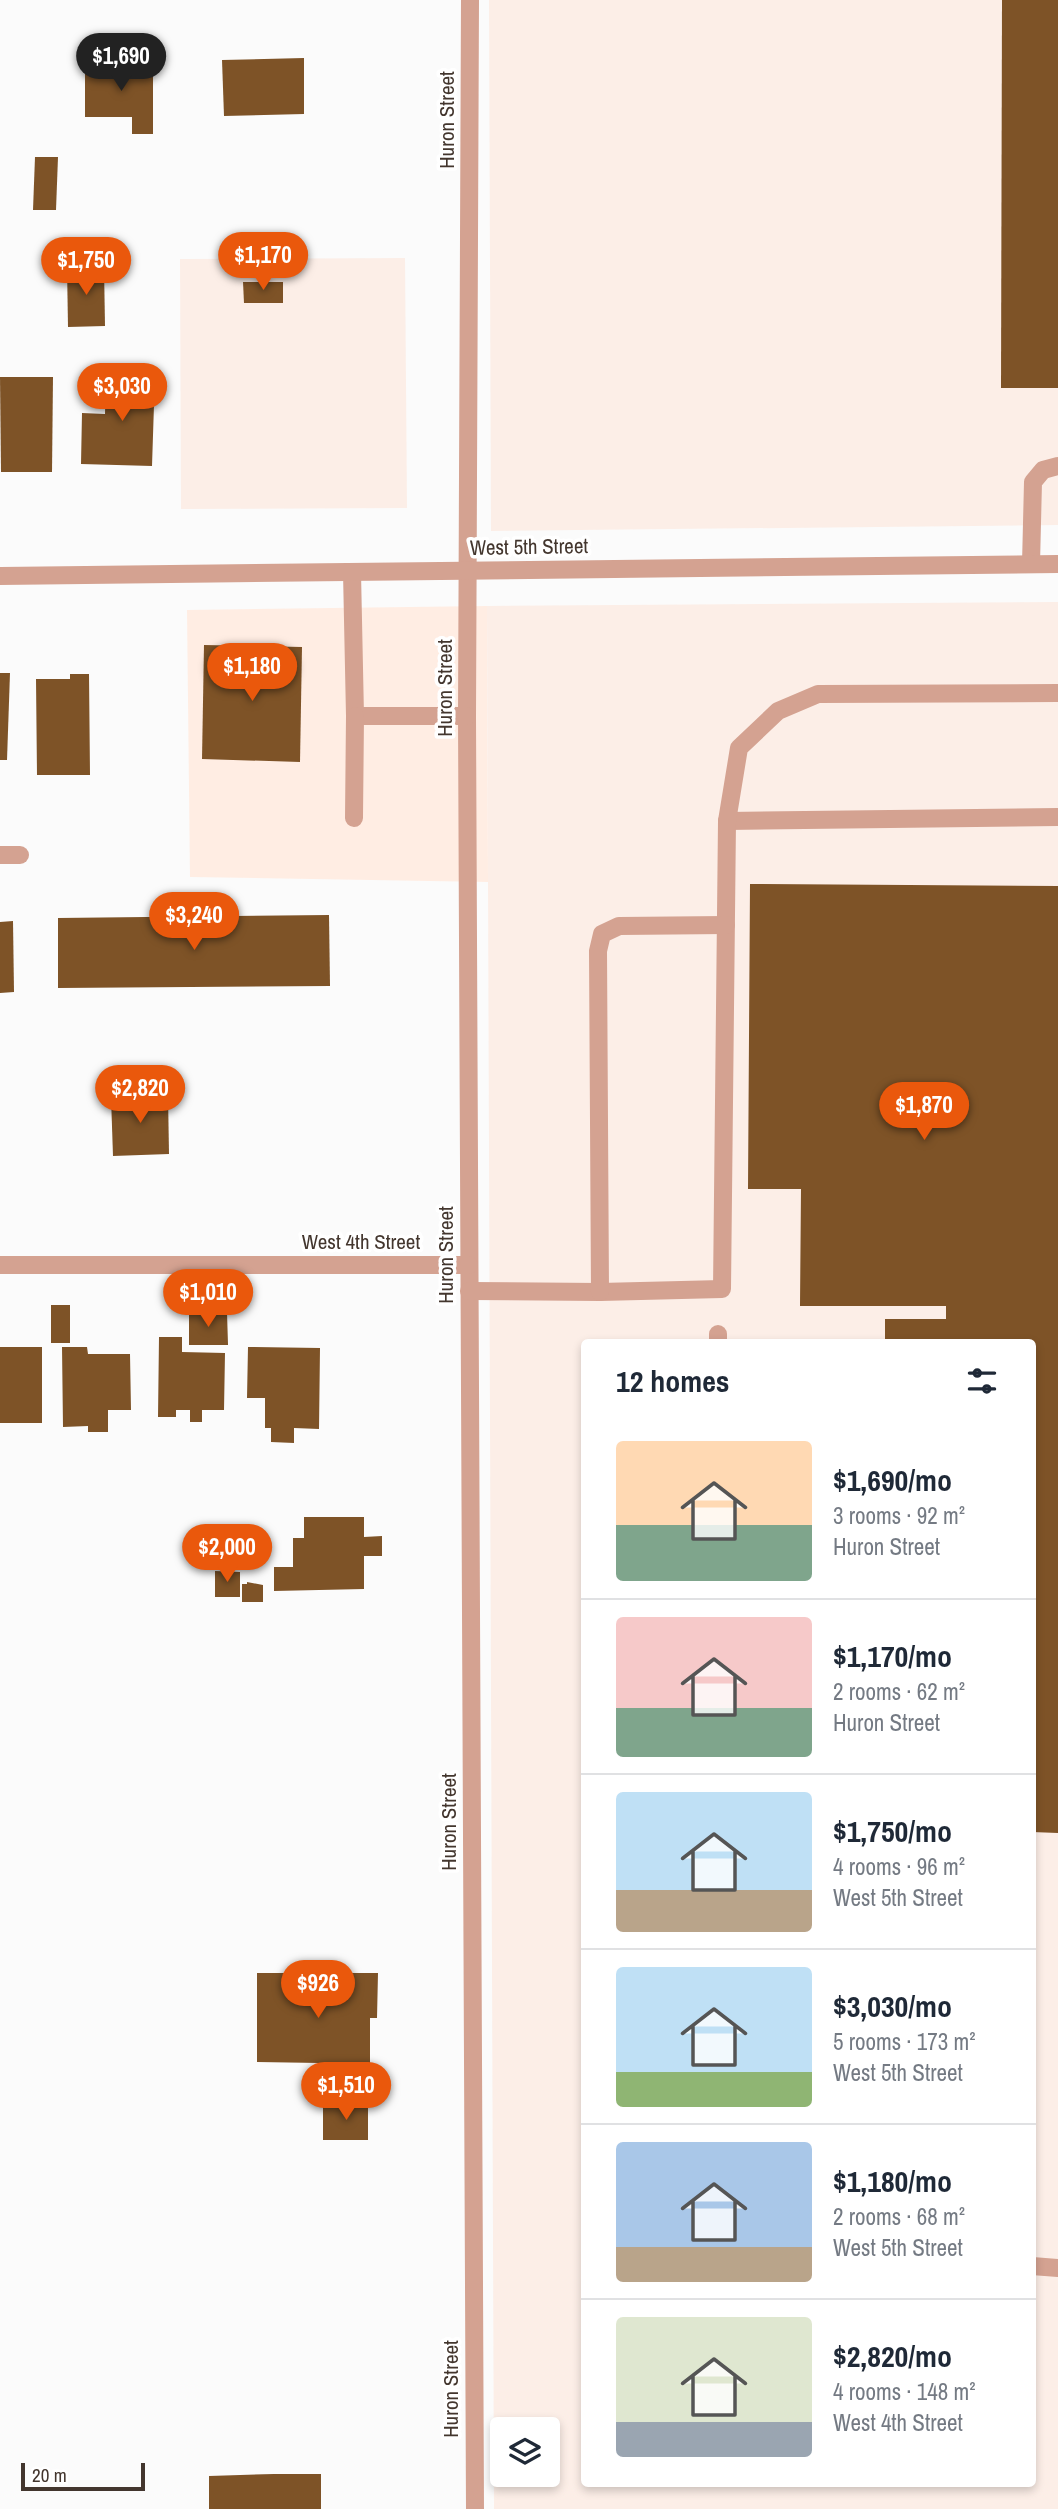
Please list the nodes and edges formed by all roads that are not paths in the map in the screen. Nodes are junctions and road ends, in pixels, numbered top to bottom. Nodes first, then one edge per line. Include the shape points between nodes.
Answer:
1 (470, 0) edge
2 (1058, 466) edge
3 (1031, 564) junction
4 (1058, 564) edge
5 (467, 570) junction
6 (352, 572) junction
7 (0, 576) edge
8 (1058, 693) edge
9 (355, 716) junction
10 (467, 716) junction
11 (1058, 817) edge
12 (354, 818) dead end
13 (727, 821) junction
14 (0, 855) edge
15 (20, 855) dead end
16 (726, 925) junction
17 (0, 1265) edge
18 (469, 1265) junction
19 (469, 1291) junction
20 (600, 1292) junction
21 (1036, 2266) edge
22 (1058, 2268) edge
23 (475, 2509) edge

1 - 5 street, Huron Street
2 - 3 street via 1043,470 1033,482
3 - 4 street, West 5th Street
3 - 5 street, West 5th Street
5 - 6 street, West 5th Street
5 - 10 street, Huron Street
6 - 7 street, West 5th Street
6 - 9 street
8 - 13 street via 818,694 778,712 739,748
9 - 10 street
9 - 12 street
10 - 18 street, Huron Street
11 - 13 street
13 - 16 street
14 - 15 street
16 - 20 street via 620,926 602,934 598,951
16 - 20 street via 722,1289
17 - 18 street, West 4th Street
18 - 19 street, Huron Street
19 - 20 street
19 - 23 street, Huron Street
21 - 22 street

